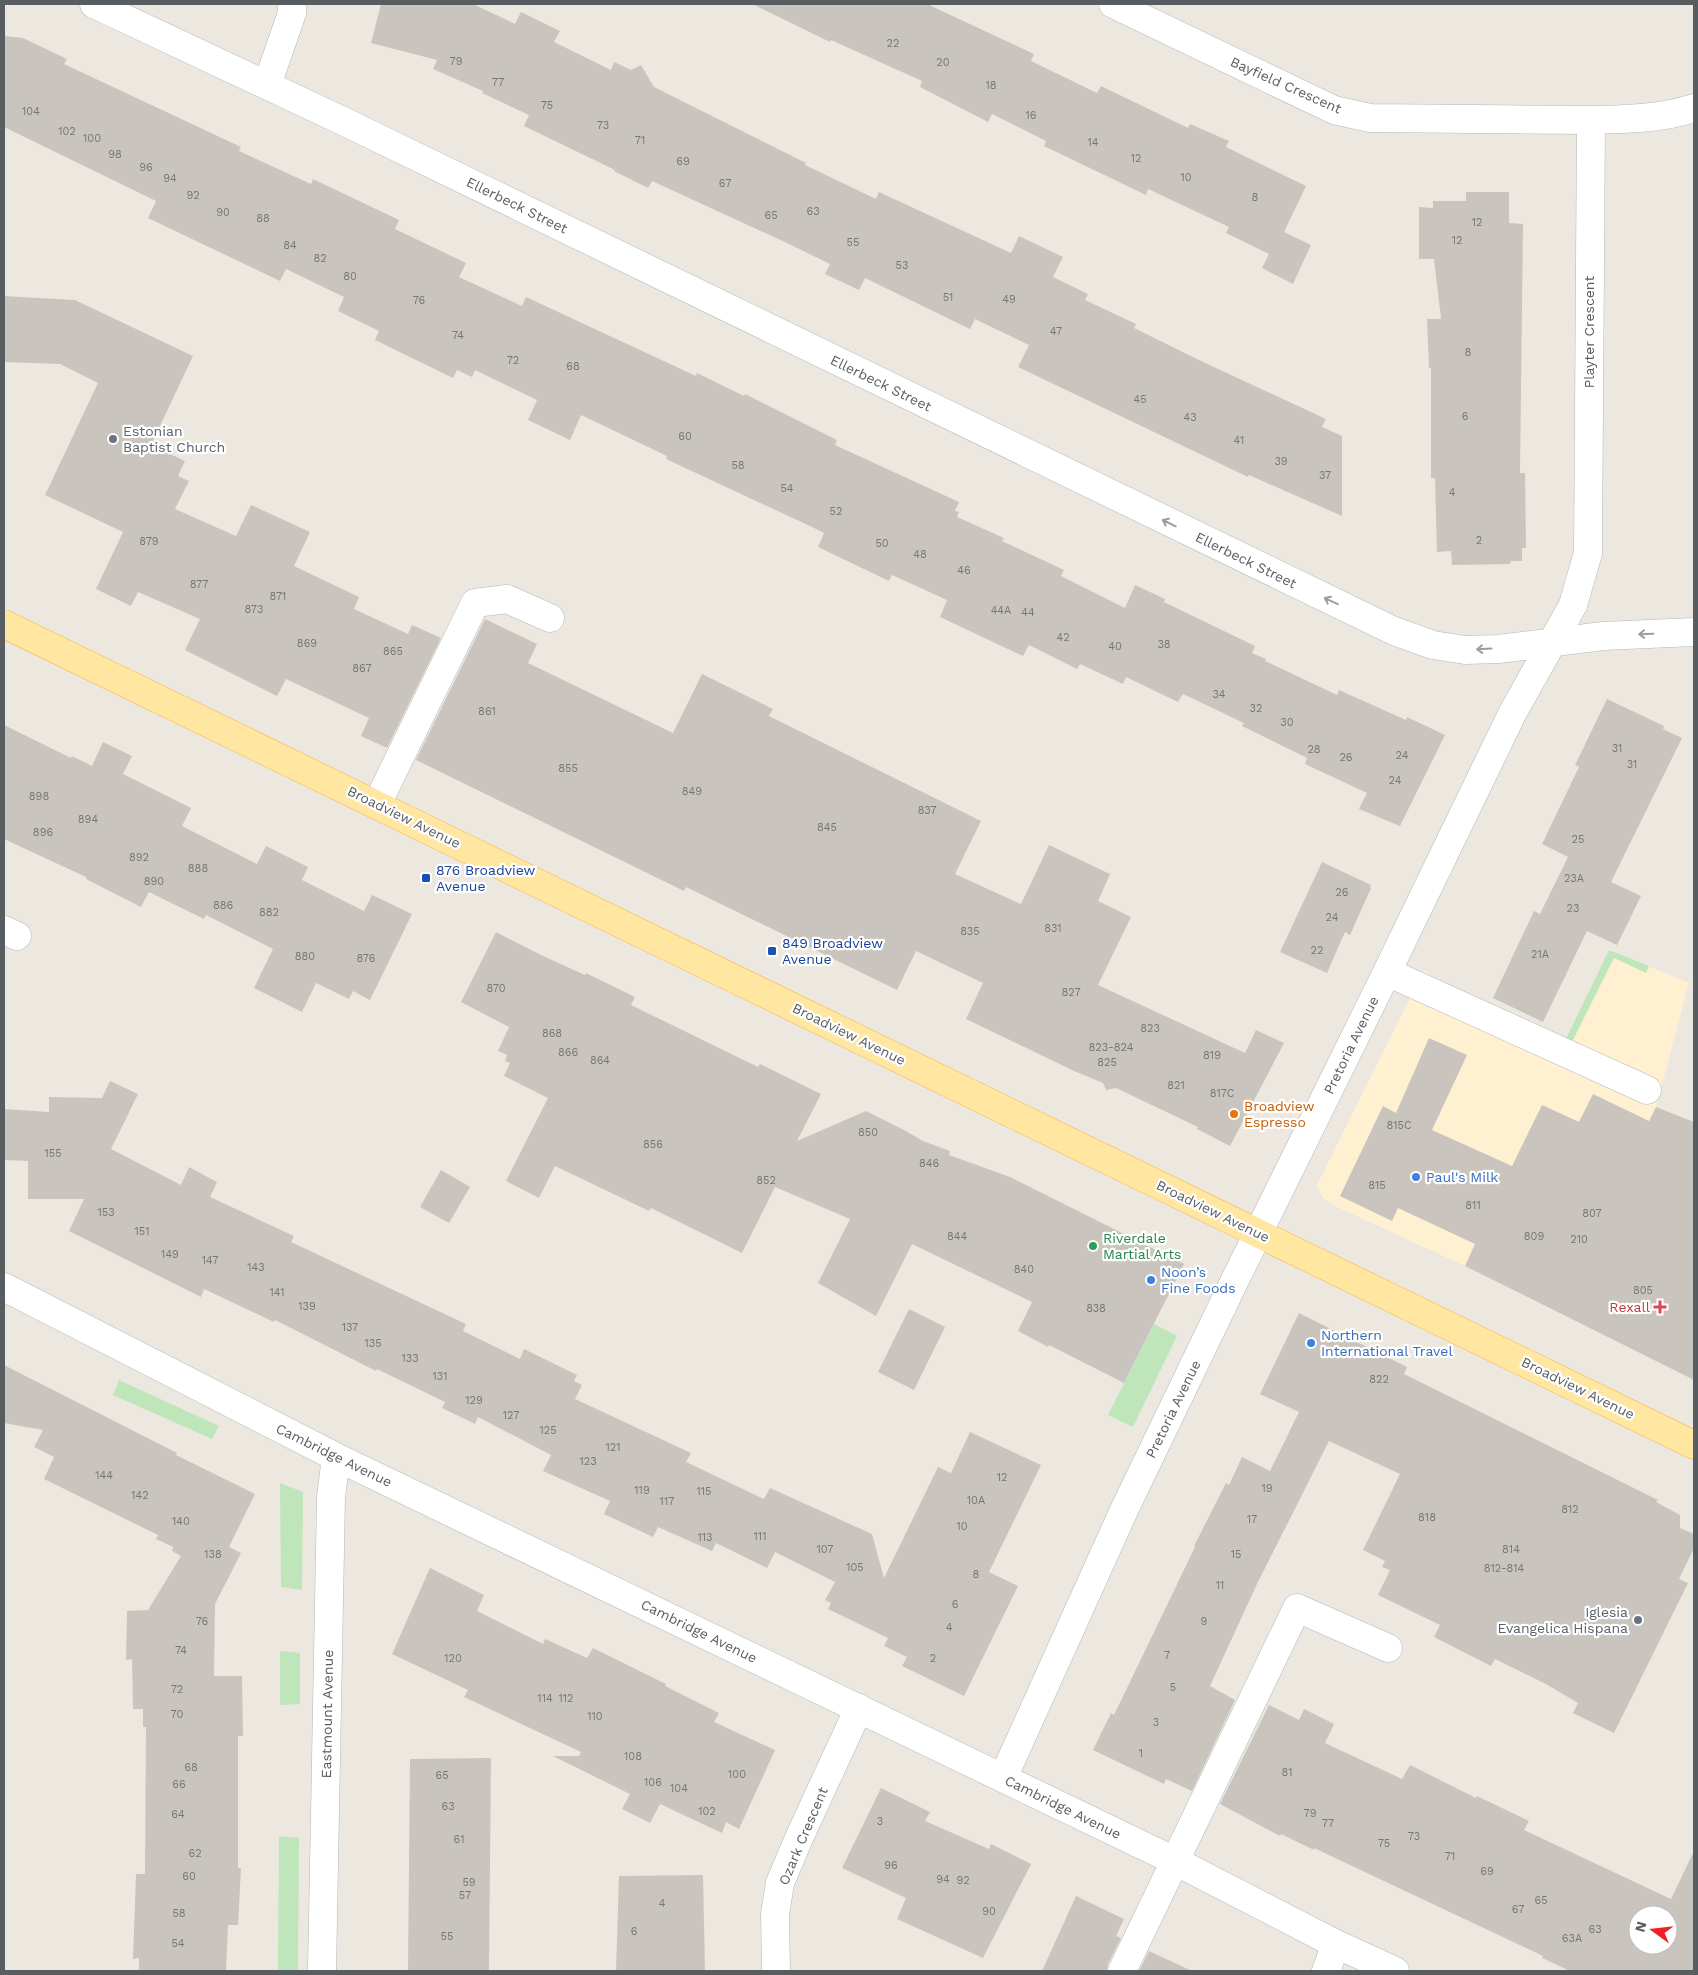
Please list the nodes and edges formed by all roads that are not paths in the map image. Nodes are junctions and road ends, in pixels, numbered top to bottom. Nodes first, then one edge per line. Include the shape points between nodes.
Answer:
1 (94, 4) edge
2 (292, 4) edge
3 (1113, 4) edge
4 (267, 85) junction
5 (1694, 108) edge
6 (1591, 120) junction
7 (550, 618) dead end
8 (4, 624) edge
9 (1694, 632) edge
10 (1553, 642) junction
11 (377, 804) junction
12 (1387, 972) junction
13 (1647, 1090) dead end
14 (1259, 1234) junction
15 (4, 1287) edge
16 (1694, 1445) edge
17 (336, 1457) junction
18 (1388, 1648) dead end
19 (859, 1708) junction
20 (1003, 1778) junction
21 (1175, 1861) junction
22 (1336, 1944) junction
23 (322, 1971) edge
24 (776, 1971) edge
25 (1122, 1971) edge
26 (1326, 1971) edge
27 (1395, 1971) edge

1 - 4 street, Ellerbeck Street
2 - 4 street via 292,13
3 - 6 street, Bayfield Crescent via 1334,110 1370,118
10 -> 4 street, Ellerbeck Street via 1465,650 1433,645 1394,631
5 - 6 street via 1646,118
6 - 10 street, Playter Crescent via 1588,553 1573,605
7 - 11 street via 507,599 474,602
8 - 11 main road, Broadview Avenue
9 -> 10 street, Ellerbeck Street
10 - 12 street, Pretoria Avenue via 1512,714
11 - 14 main road, Broadview Avenue
12 - 13 street
12 - 14 street, Pretoria Avenue
14 - 16 main road, Broadview Avenue
14 - 20 street, Pretoria Avenue via 1125,1508
15 - 17 street, Cambridge Avenue
17 - 19 street, Cambridge Avenue
17 - 23 street, Eastmount Avenue via 331,1497
18 - 21 street via 1297,1608
19 - 20 street, Cambridge Avenue
19 - 24 street, Ozark Crescent via 780,1883 775,1914
20 - 21 street, Cambridge Avenue
21 - 22 street, Cambridge Avenue
21 - 25 street
22 - 26 street
22 - 27 street, Cambridge Avenue

